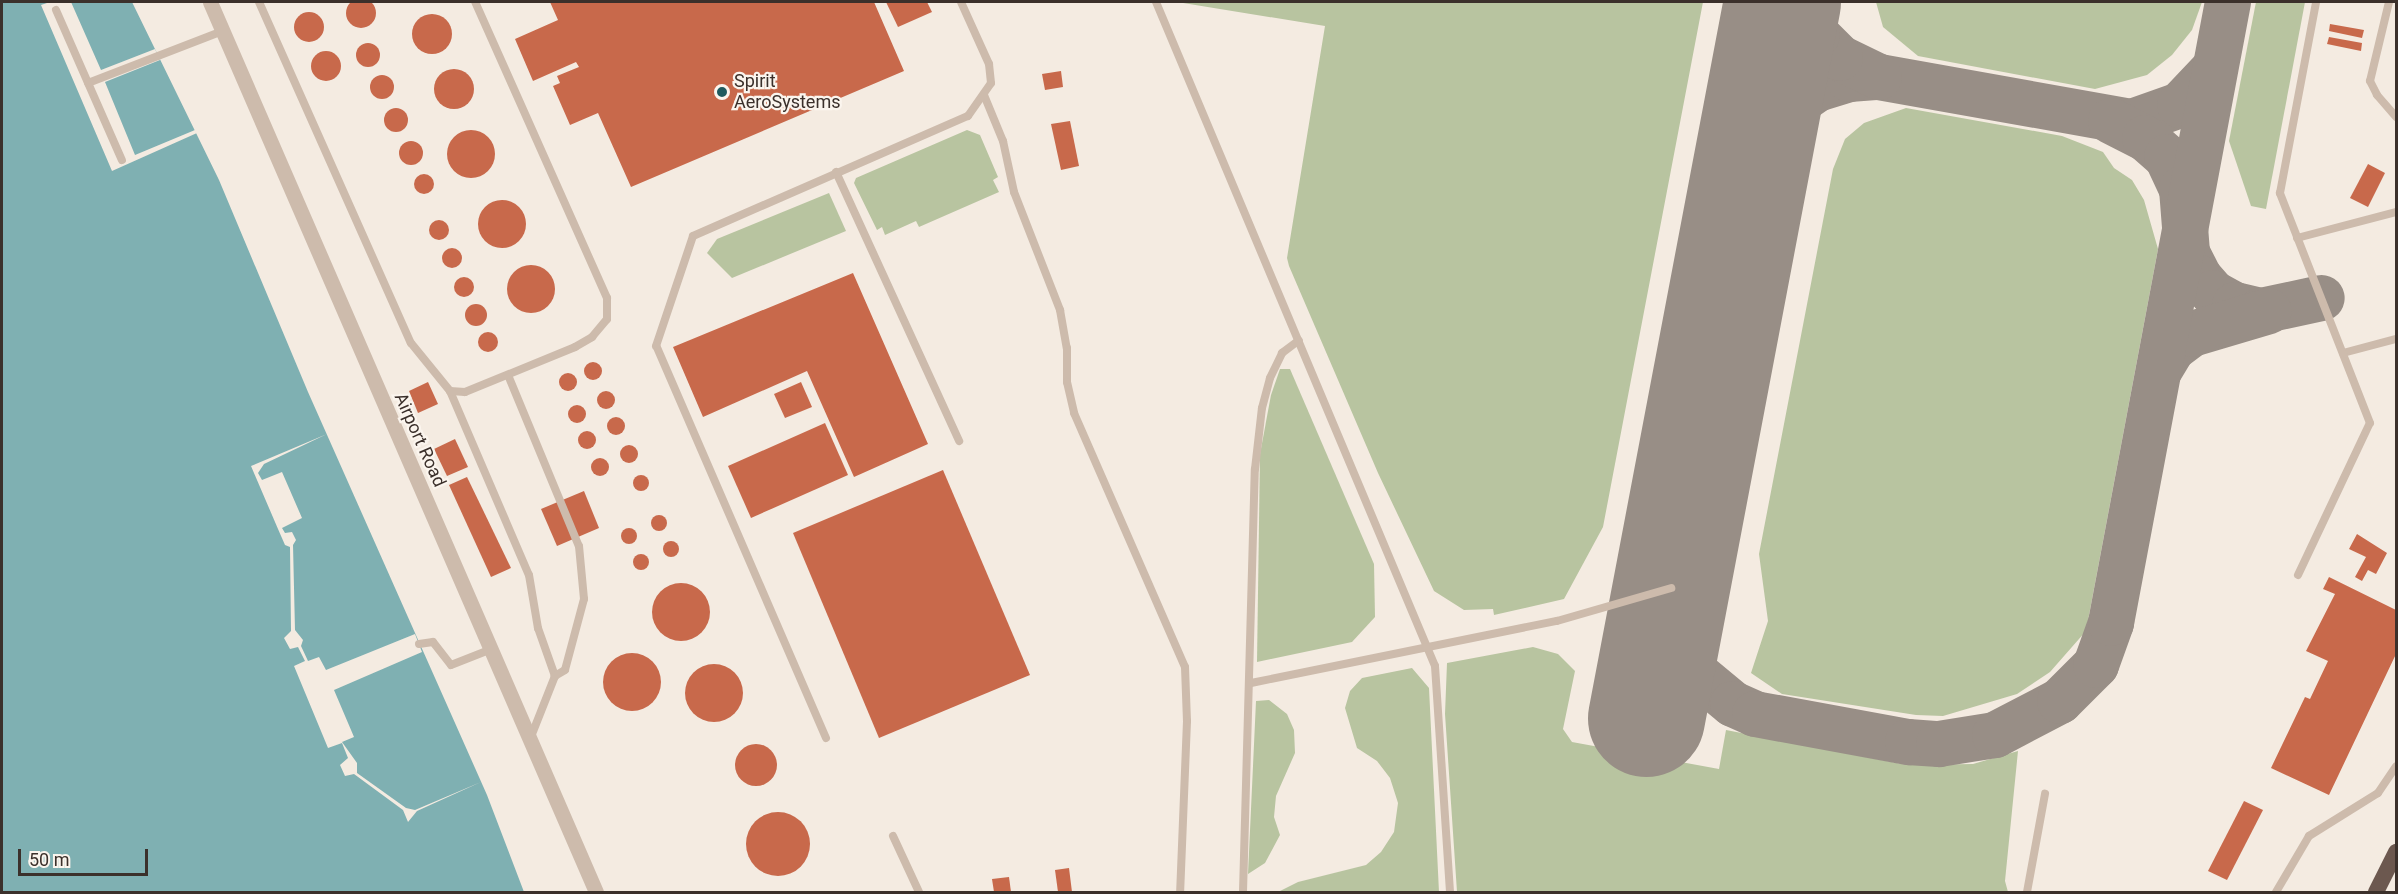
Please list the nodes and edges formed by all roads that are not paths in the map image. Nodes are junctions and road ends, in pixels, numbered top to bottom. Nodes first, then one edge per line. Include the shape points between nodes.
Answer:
1 (210, 2) edge
2 (259, 2) edge
3 (475, 2) edge
4 (961, 2) edge
5 (1156, 2) edge
6 (2316, 2) edge
7 (2389, 2) edge
8 (56, 10) dead end
9 (223, 31) junction
10 (88, 83) junction
11 (984, 95) junction
12 (2397, 117) edge
13 (122, 160) dead end
14 (836, 172) junction
15 (2397, 212) edge
16 (2297, 238) junction
17 (2397, 339) edge
18 (1299, 340) junction
19 (2343, 353) junction
20 (508, 375) junction
21 (450, 391) junction
22 (959, 441) dead end
23 (2298, 575) dead end
24 (1671, 588) dead end
25 (419, 644) dead end
26 (1427, 647) junction
27 (489, 650) junction
28 (555, 676) junction
29 (1251, 683) junction
30 (826, 738) dead end
31 (529, 741) junction
32 (2397, 766) edge
33 (2045, 794) dead end
34 (893, 836) dead end
35 (2397, 852) edge
36 (596, 892) edge
37 (919, 892) edge
38 (1180, 892) edge
39 (1244, 892) edge
40 (1450, 892) edge
41 (2027, 892) edge
42 (2276, 892) edge
43 (2376, 892) edge

1 - 9 street, Airport Road
2 - 21 lane via 411,343
3 - 20 lane via 607,298 607,319 592,337
4 - 11 lane via 989,64 991,83
5 - 18 lane
6 - 16 lane via 2280,186
7 - 12 lane via 2370,81
8 - 10 lane
9 - 10 lane
9 - 27 street, Airport Road
10 - 13 lane
11 - 14 lane via 968,116
11 - 38 lane via 1003,141 1014,192 1060,310 1067,348 1066,382 1074,413 1185,667 1187,721
14 - 22 lane
14 - 30 lane via 693,236 656,346
15 - 16 lane
16 - 19 lane
17 - 19 lane
18 - 26 lane
18 - 29 lane via 1282,353 1262,408 1256,469
19 - 23 lane via 2370,423
20 - 21 lane via 465,392
20 - 28 lane via 579,546 584,599 565,670
21 - 28 lane via 529,575 538,628
24 - 26 lane via 1557,621
25 - 27 lane via 433,642 451,665
26 - 29 lane
26 - 40 lane via 1435,666
27 - 31 street, Airport Road
28 - 31 lane
29 - 39 lane
31 - 36 street, Airport Road
32 - 42 lane via 2378,793 2309,836
33 - 41 lane
34 - 37 lane
35 - 43 highway

